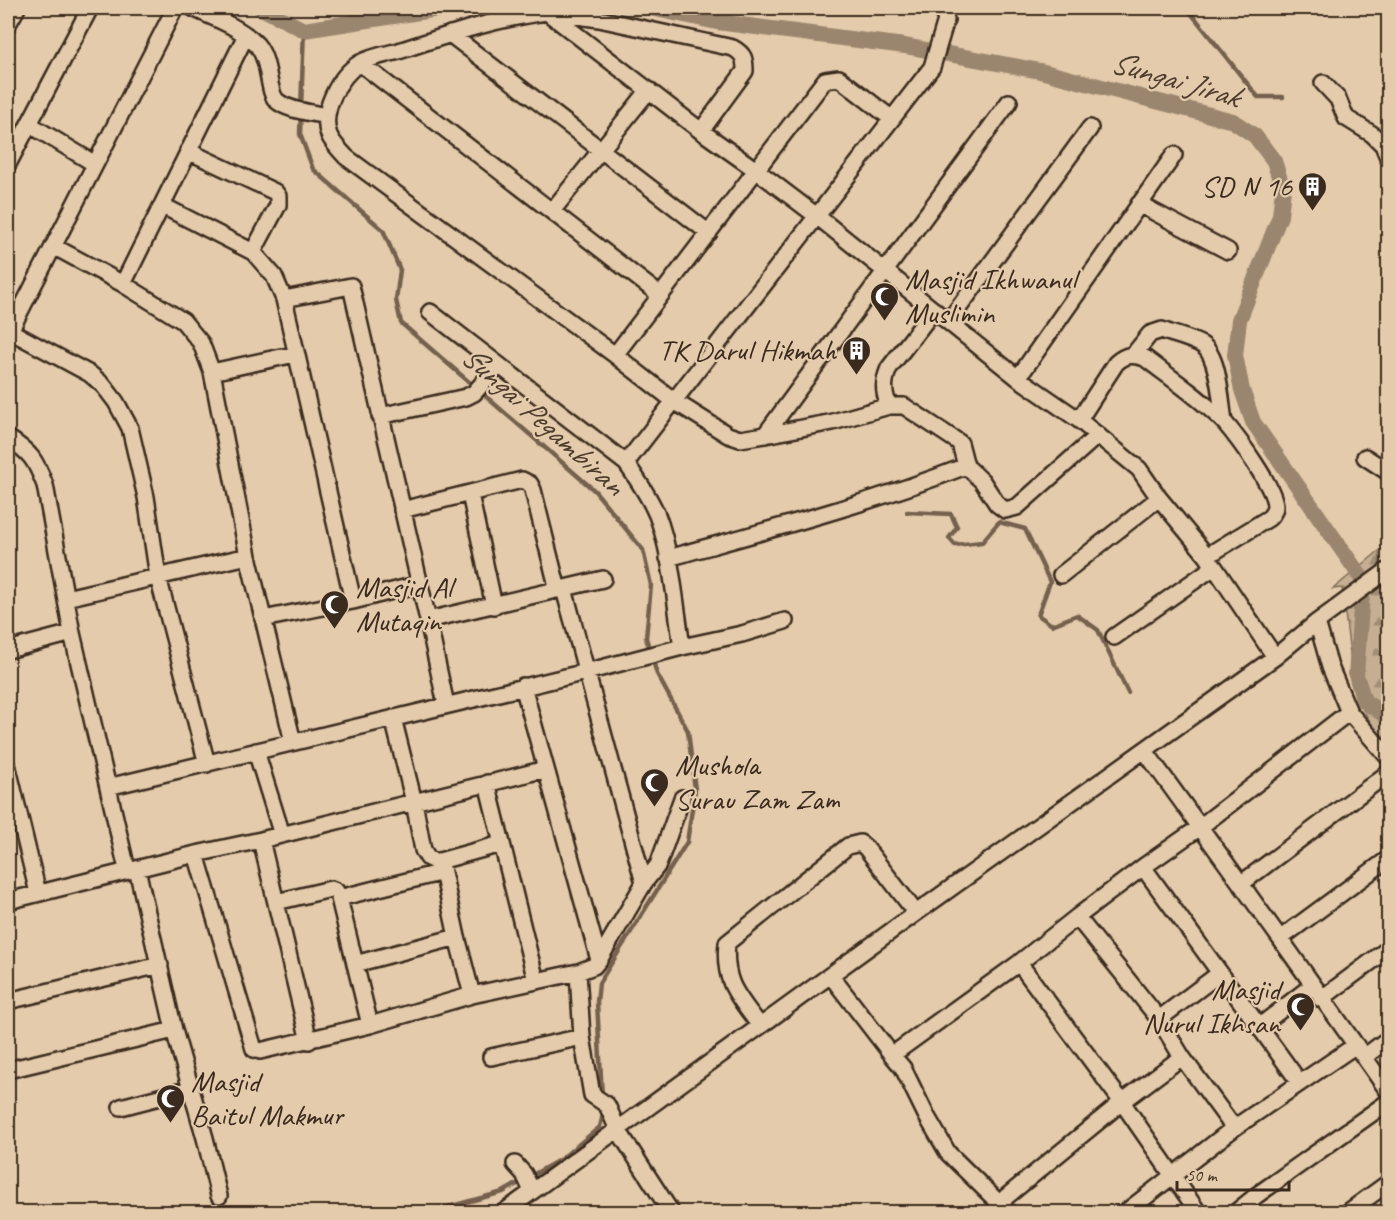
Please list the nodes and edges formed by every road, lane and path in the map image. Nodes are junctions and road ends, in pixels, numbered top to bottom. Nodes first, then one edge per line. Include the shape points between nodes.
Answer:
1 (90, 8) edge
2 (175, 8) edge
3 (193, 8) edge
4 (941, 8) edge
5 (547, 10) edge
6 (450, 34) junction
7 (246, 35) junction
8 (360, 63) junction
9 (1323, 83) dead end
10 (649, 90) junction
11 (1009, 102) dead end
12 (321, 115) junction
13 (892, 120) junction
14 (29, 124) junction
15 (1090, 128) dead end
16 (701, 131) junction
17 (188, 151) junction
18 (601, 152) junction
19 (1174, 155) dead end
20 (1389, 157) edge
21 (8, 164) edge
22 (95, 164) junction
23 (756, 170) junction
24 (1139, 204) junction
25 (163, 206) junction
26 (552, 211) junction
27 (818, 217) junction
28 (709, 233) junction
29 (53, 246) junction
30 (1228, 251) dead end
31 (253, 252) junction
32 (885, 269) junction
33 (123, 284) junction
34 (660, 295) junction
35 (284, 299) junction
36 (934, 310) junction
37 (430, 312) dead end
38 (949, 321) junction
39 (8, 332) edge
40 (295, 354) junction
41 (1134, 354) junction
42 (615, 355) junction
43 (499, 365) junction
44 (212, 372) junction
45 (1018, 378) junction
46 (674, 401) junction
47 (889, 406) junction
48 (381, 416) junction
49 (1078, 420) junction
50 (1224, 422) junction
51 (765, 435) junction
52 (1098, 435) junction
53 (8, 438) edge
54 (1365, 457) dead end
55 (626, 463) junction
56 (966, 466) junction
57 (1389, 472) edge
58 (470, 494) junction
59 (1159, 498) junction
60 (402, 510) junction
61 (248, 556) junction
62 (668, 558) junction
63 (1210, 561) junction
64 (1383, 574) edge
65 (1061, 575) dead end
66 (158, 577) junction
67 (603, 579) dead end
68 (420, 584) junction
69 (561, 590) junction
70 (66, 598) junction
71 (353, 601) junction
72 (494, 606) junction
73 (263, 619) junction
74 (428, 620) junction
75 (785, 621) dead end
76 (1317, 622) junction
77 (72, 633) junction
78 (1114, 637) dead end
79 (679, 647) junction
80 (8, 650) edge
81 (1275, 657) junction
82 (586, 672) junction
83 (523, 686) junction
84 (446, 705) junction
85 (1349, 712) junction
86 (393, 718) junction
87 (294, 742) junction
88 (1145, 751) junction
89 (256, 752) junction
90 (1389, 757) edge
91 (207, 764) junction
92 (8, 768) edge
93 (546, 769) junction
94 (1389, 773) edge
95 (486, 783) junction
96 (108, 787) junction
97 (682, 798) dead end
98 (12, 802) edge
99 (414, 802) junction
100 (1200, 827) junction
101 (282, 835) junction
102 (261, 840) junction
103 (501, 844) junction
104 (196, 854) junction
105 (1389, 859) edge
106 (439, 867) junction
107 (1143, 867) junction
108 (131, 870) junction
109 (644, 883) junction
110 (1242, 883) junction
111 (38, 893) junction
112 (339, 898) junction
113 (8, 901) edge
114 (276, 902) junction
115 (916, 913) junction
116 (1077, 917) junction
117 (457, 937) junction
118 (1281, 938) junction
119 (1389, 949) edge
120 (599, 960) junction
121 (1019, 963) junction
122 (355, 964) junction
123 (160, 965) junction
124 (578, 972) junction
125 (1220, 973) junction
126 (831, 975) junction
127 (536, 981) junction
128 (1313, 985) junction
129 (472, 995) junction
130 (1321, 999) junction
131 (8, 1001) edge
132 (1159, 1019) junction
133 (370, 1025) junction
134 (760, 1026) junction
135 (1260, 1026) junction
136 (174, 1030) junction
137 (582, 1037) junction
138 (1389, 1039) edge
139 (309, 1041) junction
140 (1360, 1051) junction
141 (892, 1055) junction
142 (491, 1057) dead end
143 (1182, 1057) junction
144 (8, 1070) edge
145 (1300, 1083) junction
146 (190, 1089) junction
147 (1389, 1091) edge
148 (1122, 1102) junction
149 (1389, 1102) edge
150 (121, 1107) dead end
151 (1234, 1128) junction
152 (618, 1130) junction
153 (1172, 1176) junction
154 (1389, 1183) edge
155 (219, 1196) dead end
156 (1003, 1211) edge
157 (504, 1212) edge
158 (671, 1212) edge
159 (1126, 1212) edge
160 (1198, 1212) edge
161 (1236, 1212) edge
162 (1348, 1212) edge

1 - 14 street
2 - 22 street
3 - 7 street
4 - 13 street via 946,20 932,67
5 - 6 street
5 - 10 street
5 - 16 street via 739,51 745,71
6 - 8 street
6 - 18 street
7 - 12 street via 264,55 276,100
7 - 17 street
8 - 12 street via 340,83
8 - 26 street
9 - 20 street via 1338,99 1346,118 1372,134
10 - 16 street
10 - 18 street
11 - 32 street
12 - 42 street via 335,146 346,157
13 - 23 street via 839,78 825,80
13 - 27 street
14 - 21 street
14 - 22 street
15 - 38 street
16 - 23 street
17 - 25 street
17 - 31 street via 278,196 278,205
18 - 26 street
18 - 28 street
19 - 24 street
22 - 29 street
23 - 27 street
23 - 28 street
24 - 30 street
24 - 45 street
25 - 31 street
25 - 33 street
26 - 34 street
27 - 32 street
27 - 46 street
28 - 34 street
29 - 33 street
29 - 39 street
31 - 35 street via 274,276
32 - 36 street
32 - 51 street
33 - 44 street via 183,321 201,343
34 - 42 street
35 - 40 street
35 - 48 street via 351,286
36 - 38 street
36 - 47 street via 889,368 884,379
37 - 43 street
38 - 45 street
39 - 66 street via 90,374 116,402 130,428
40 - 44 street
40 - 71 street
41 - 49 street via 1116,363
41 - 50 street via 1145,358
41 - 50 street via 1150,334 1162,330 1203,346 1211,355
42 - 46 street
43 - 48 street via 474,393
43 - 55 street
44 - 61 street
45 - 49 street
46 - 51 street via 728,435 740,439
46 - 55 street
47 - 51 street
47 - 56 street via 904,406 954,438 960,443
48 - 60 street
49 - 52 street
50 - 63 street via 1265,481 1275,505 1269,518
52 - 56 street via 1012,509 1005,510 997,504
52 - 59 street via 1139,469
53 - 70 street via 27,450 45,485
54 - 57 street
55 - 62 street via 658,517
56 - 62 street via 851,507
58 - 60 street
58 - 69 street via 522,480 530,484
58 - 72 street
59 - 63 street
59 - 65 street
60 - 68 street
61 - 66 street
61 - 73 street
62 - 79 street
63 - 78 street
63 - 81 street
64 - 76 street
66 - 70 street
66 - 91 street
67 - 69 street
68 - 71 street
68 - 74 street
69 - 72 street
69 - 82 street
70 - 77 street
71 - 73 street
72 - 74 street
73 - 87 street
74 - 84 street
75 - 79 street
76 - 81 street
76 - 85 street
77 - 80 street
77 - 96 street
79 - 82 street
81 - 88 street
82 - 83 street
82 - 109 street
83 - 84 street
83 - 93 street
84 - 86 street
85 - 90 street
85 - 100 street
86 - 87 street
86 - 99 street
87 - 89 street
88 - 100 street
88 - 115 street
89 - 91 street
89 - 101 street
91 - 96 street
92 - 98 street
93 - 95 street
93 - 120 street
94 - 110 street
95 - 99 street
95 - 103 street
96 - 108 street via 126,865
97 - 109 street via 658,865
98 - 111 street
99 - 101 street
99 - 106 street via 423,850
100 - 107 street
100 - 110 street
101 - 102 street
102 - 104 street
102 - 114 street
103 - 106 street
103 - 127 street
104 - 108 street
104 - 139 street via 255,1049
105 - 118 street
106 - 112 street
106 - 117 street
107 - 116 street
107 - 125 street
108 - 111 street
108 - 123 street
109 - 120 street
110 - 118 street
111 - 113 street
112 - 114 street via 331,889
112 - 122 street
114 - 139 street
115 - 126 street
115 - 134 street via 866,848 860,843 848,846 727,943 728,979
116 - 121 street
116 - 132 street
117 - 122 street
117 - 129 street
118 - 128 street
119 - 130 street
120 - 124 street
121 - 141 street
121 - 148 street
122 - 133 street
123 - 131 street
123 - 136 street
124 - 127 street
124 - 137 street
125 - 132 street
125 - 135 street
126 - 134 street
126 - 141 street
127 - 129 street
128 - 130 street
128 - 135 street
129 - 133 street
130 - 140 street
132 - 143 street
133 - 139 street
134 - 152 street
135 - 145 street
136 - 144 street
136 - 146 street
137 - 142 street
137 - 152 street via 592,1095 608,1105
138 - 140 street
140 - 145 street
140 - 147 street
141 - 156 street via 903,1068 948,1153
143 - 148 street
143 - 151 street
145 - 151 street
146 - 150 street
146 - 155 street
148 - 153 street
148 - 156 street via 1006,1197
149 - 161 street
151 - 153 street
152 - 157 street via 525,1178
152 - 158 street
153 - 159 street
153 - 160 street
154 - 162 street

